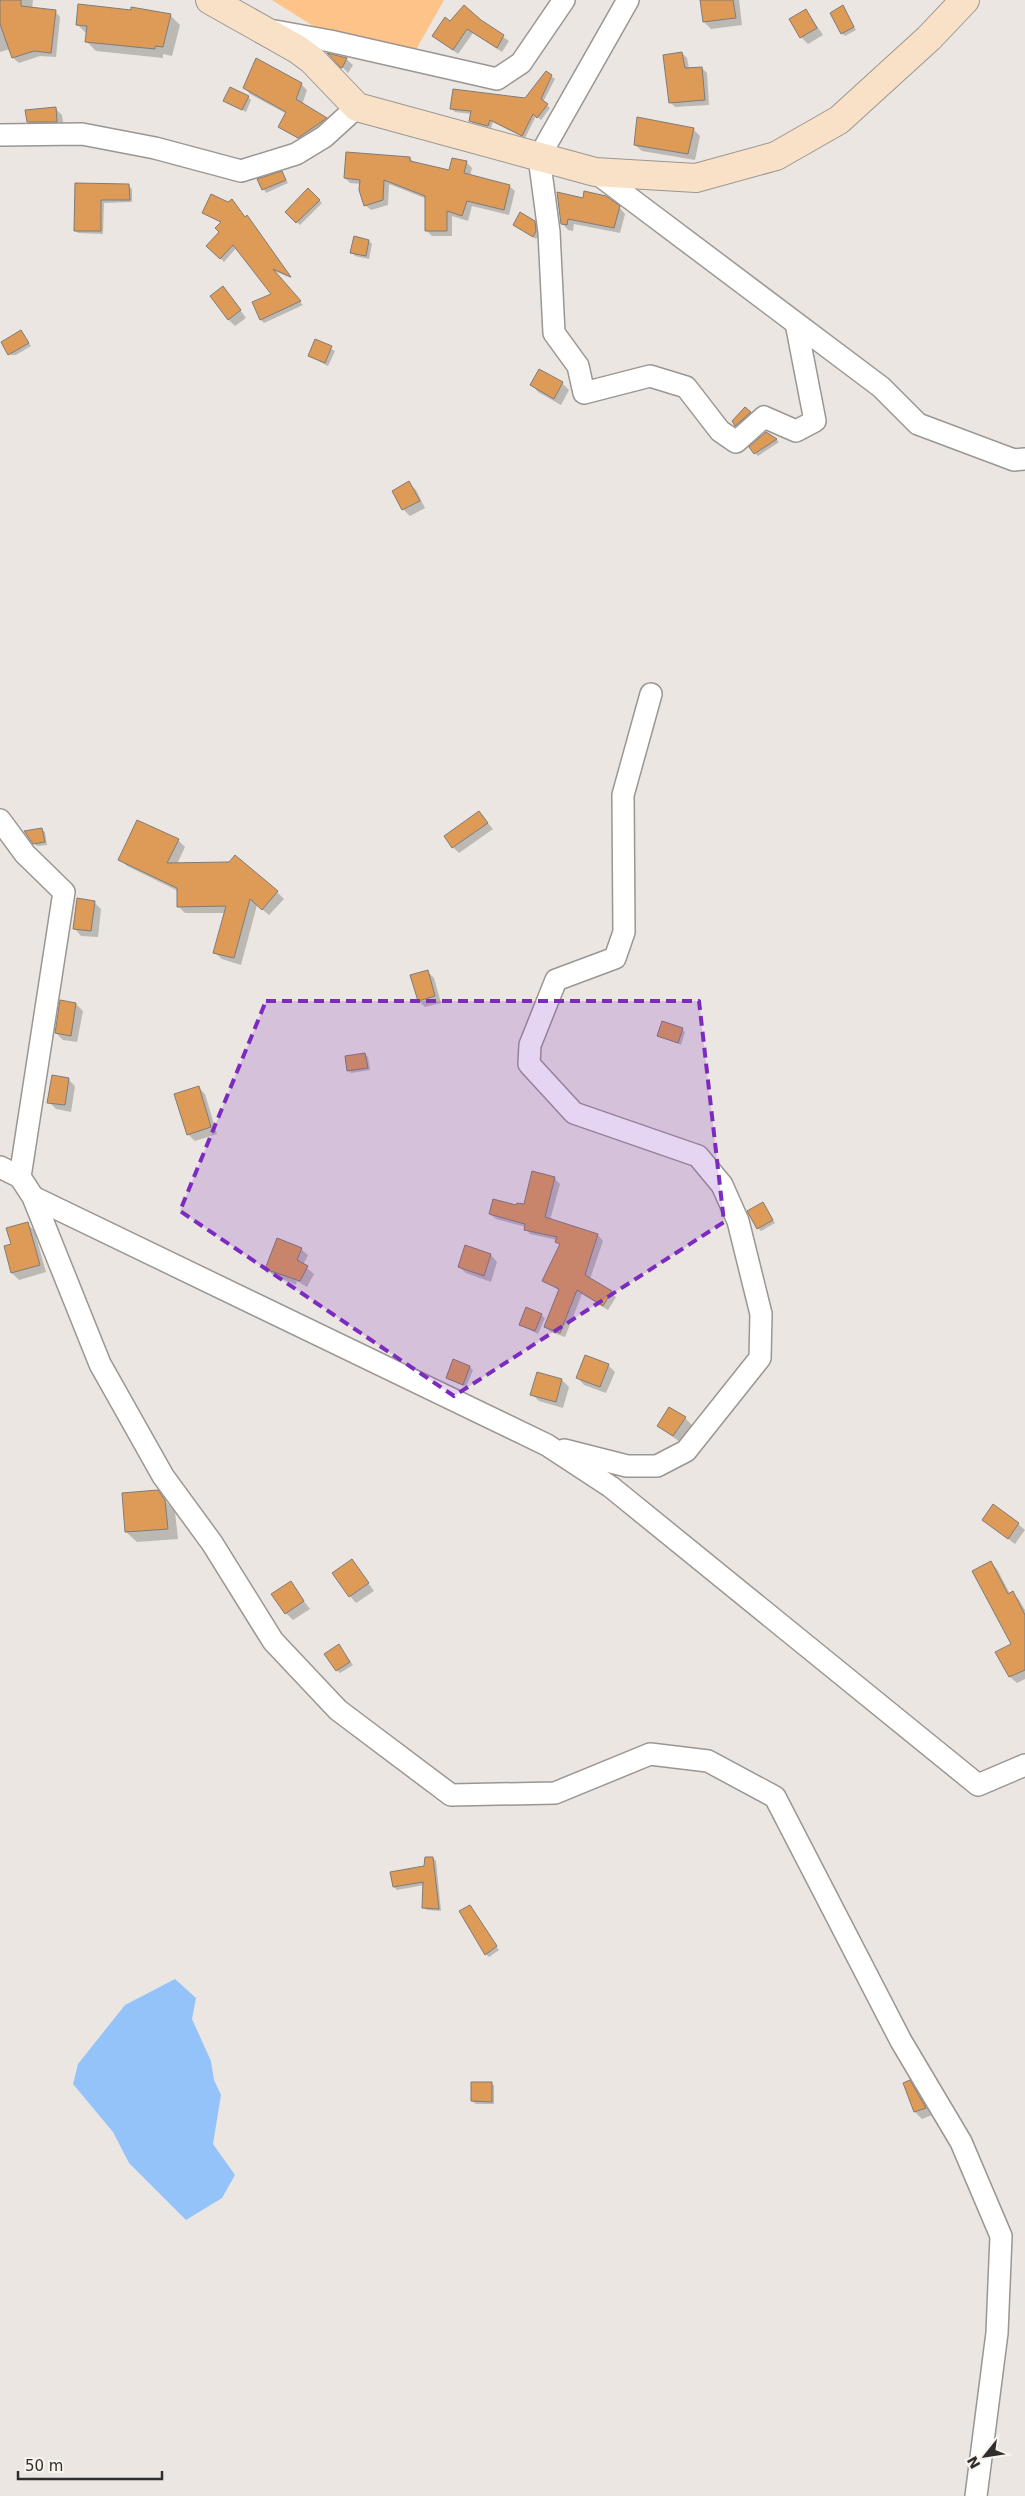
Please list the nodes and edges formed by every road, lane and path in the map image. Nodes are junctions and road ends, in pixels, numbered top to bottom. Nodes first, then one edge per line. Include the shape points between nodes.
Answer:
1 (210, 0) edge
2 (564, 0) edge
3 (628, 0) edge
4 (965, 0) edge
5 (262, 29) junction
6 (357, 107) junction
7 (0, 135) edge
8 (539, 157) junction
9 (594, 172) junction
10 (796, 323) junction
11 (1025, 459) edge
12 (651, 694) dead end
13 (0, 820) edge
14 (0, 1167) edge
15 (20, 1176) junction
16 (33, 1197) junction
17 (547, 1445) junction
18 (1025, 1765) edge
19 (976, 2496) edge

1 - 5 street
2 - 5 street via 521,63 497,79
3 - 8 street
4 - 9 street via 929,38 839,120 776,156 696,178
5 - 6 street via 312,60
6 - 7 street via 324,138 296,154 241,171 155,148 82,134
6 - 8 street
8 - 9 street
8 - 10 street via 549,232 554,333 578,366 584,392 650,376 686,387 720,431 736,442 764,417 796,431 816,421
9 - 10 street
10 - 11 street via 881,387 918,424 1014,460
12 - 17 street via 623,795 624,932 615,958 556,980 530,1045 529,1064 574,1113 698,1156 722,1185 738,1220 761,1314 760,1358 686,1452 658,1466 627,1466
13 - 15 street via 24,854 64,892
14 - 15 street
15 - 16 street
16 - 17 street
16 - 19 street via 100,1364 163,1476 212,1543 273,1642 338,1710 451,1796 555,1794 650,1754 708,1760 775,1797 901,2041 961,2142 1001,2236 997,2333
17 - 18 street via 610,1486 978,1785

